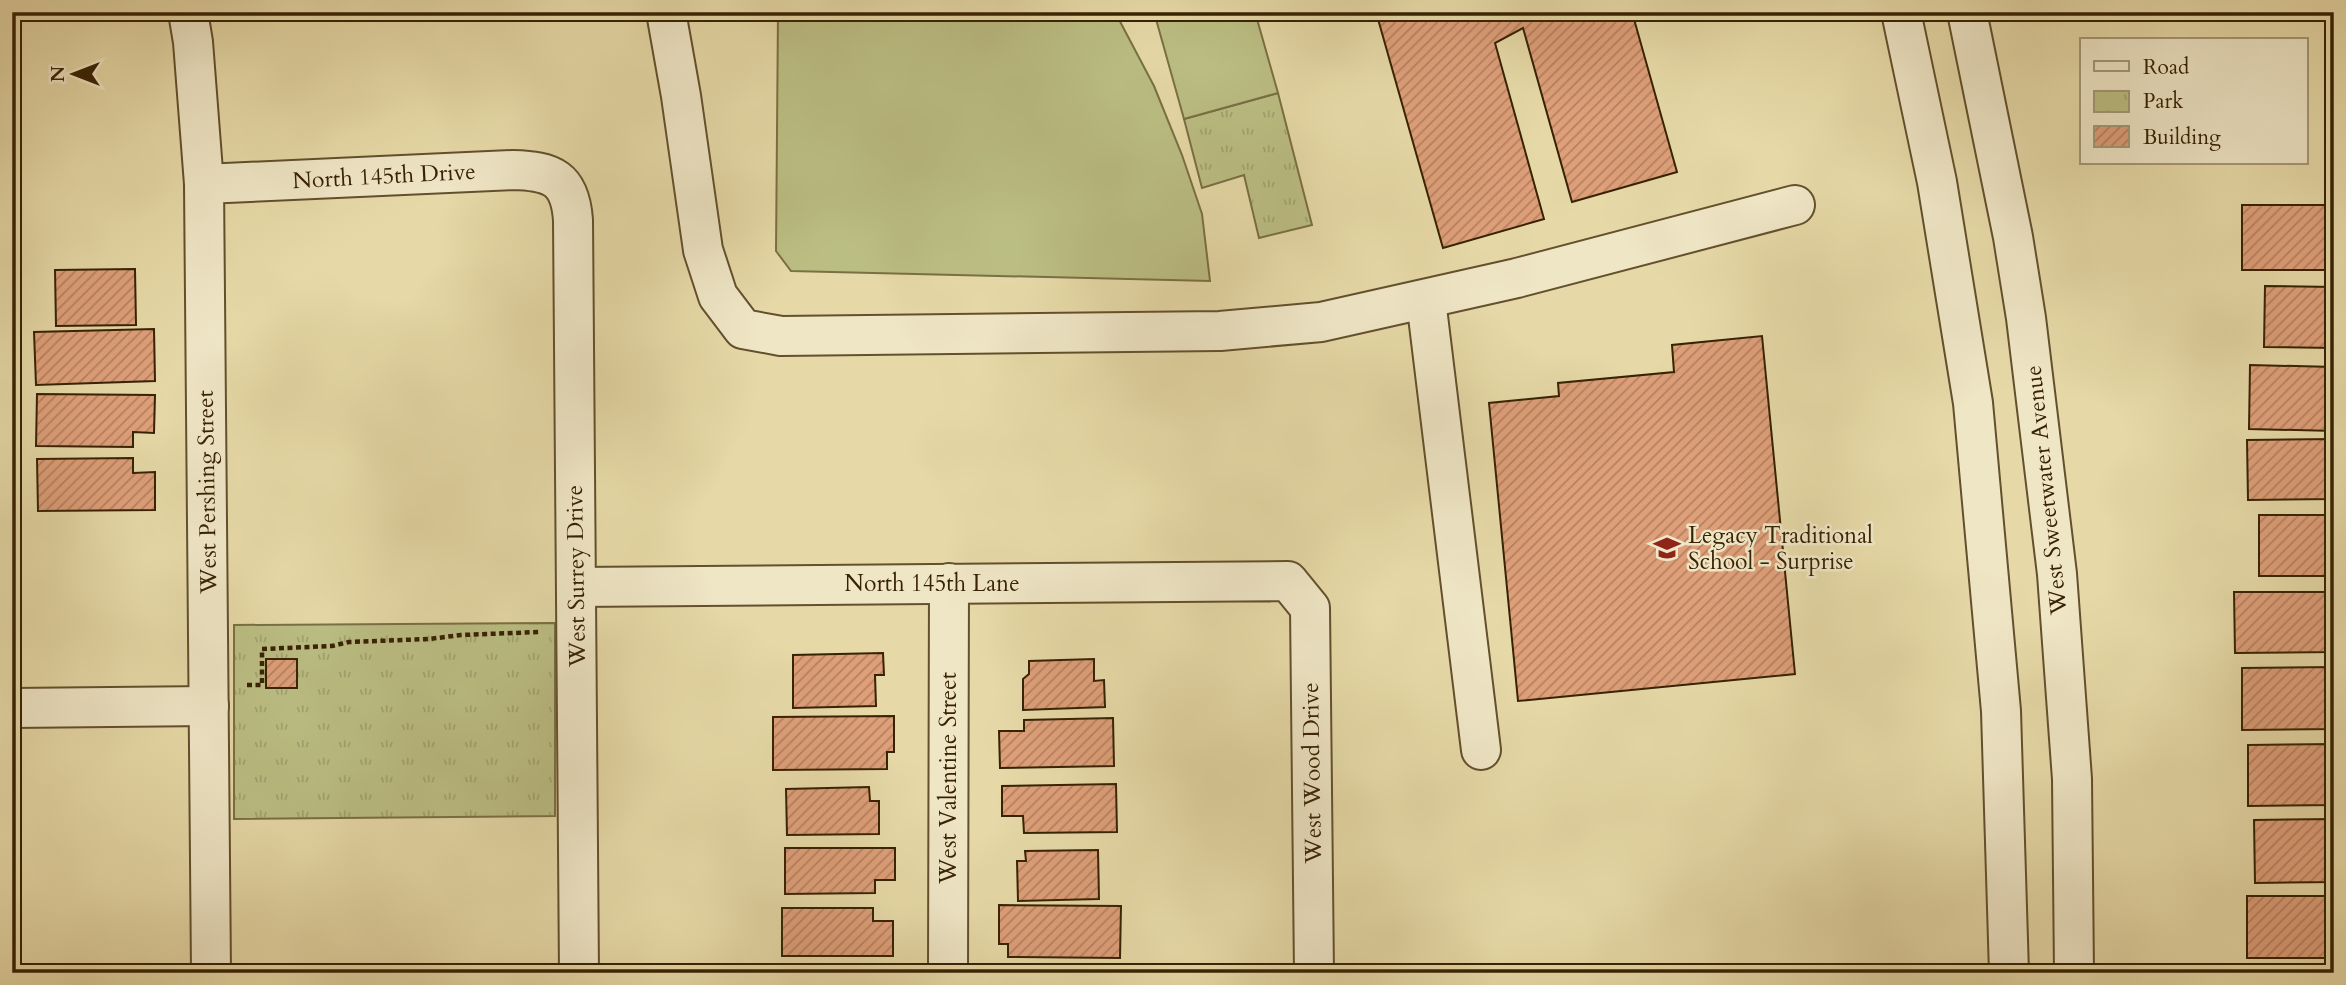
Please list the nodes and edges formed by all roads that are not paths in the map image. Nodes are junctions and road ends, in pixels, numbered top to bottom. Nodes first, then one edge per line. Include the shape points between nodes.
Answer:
1 (188, 12) edge
2 (666, 12) edge
3 (1901, 12) edge
4 (1967, 12) edge
5 (560, 183) joint
6 (204, 184) junction
7 (1796, 205) dead end
8 (1426, 300) junction
9 (1288, 581) joint
10 (948, 583) junction
11 (576, 587) junction
12 (209, 706) junction
13 (12, 708) edge
14 (1481, 750) dead end
15 (211, 973) edge
16 (579, 973) edge
17 (948, 973) edge
18 (1314, 973) edge
19 (2009, 973) edge
20 (2074, 973) edge

1 - 6 street, West Pershing Street
2 - 8 street via 703,250 718,296 743,329 781,336 1220,331 1321,322
3 - 19 street via 1937,183 1973,403 2001,711
4 - 20 street, West Sweetwater Avenue via 2011,224 2057,574 2072,779
5 - 6 street, North 145th Drive via 540,171 513,170
5 - 11 street, West Surrey Drive via 568,191 573,220
6 - 12 street, West Pershing Street
7 - 8 street
8 - 14 street
9 - 10 street, North 145th Lane
9 - 18 street, West Wood Drive via 1310,608
10 - 11 street, North 145th Lane
10 - 17 street, West Valentine Street
11 - 16 street, West Surrey Drive
12 - 13 street
12 - 15 street, West Pershing Street

